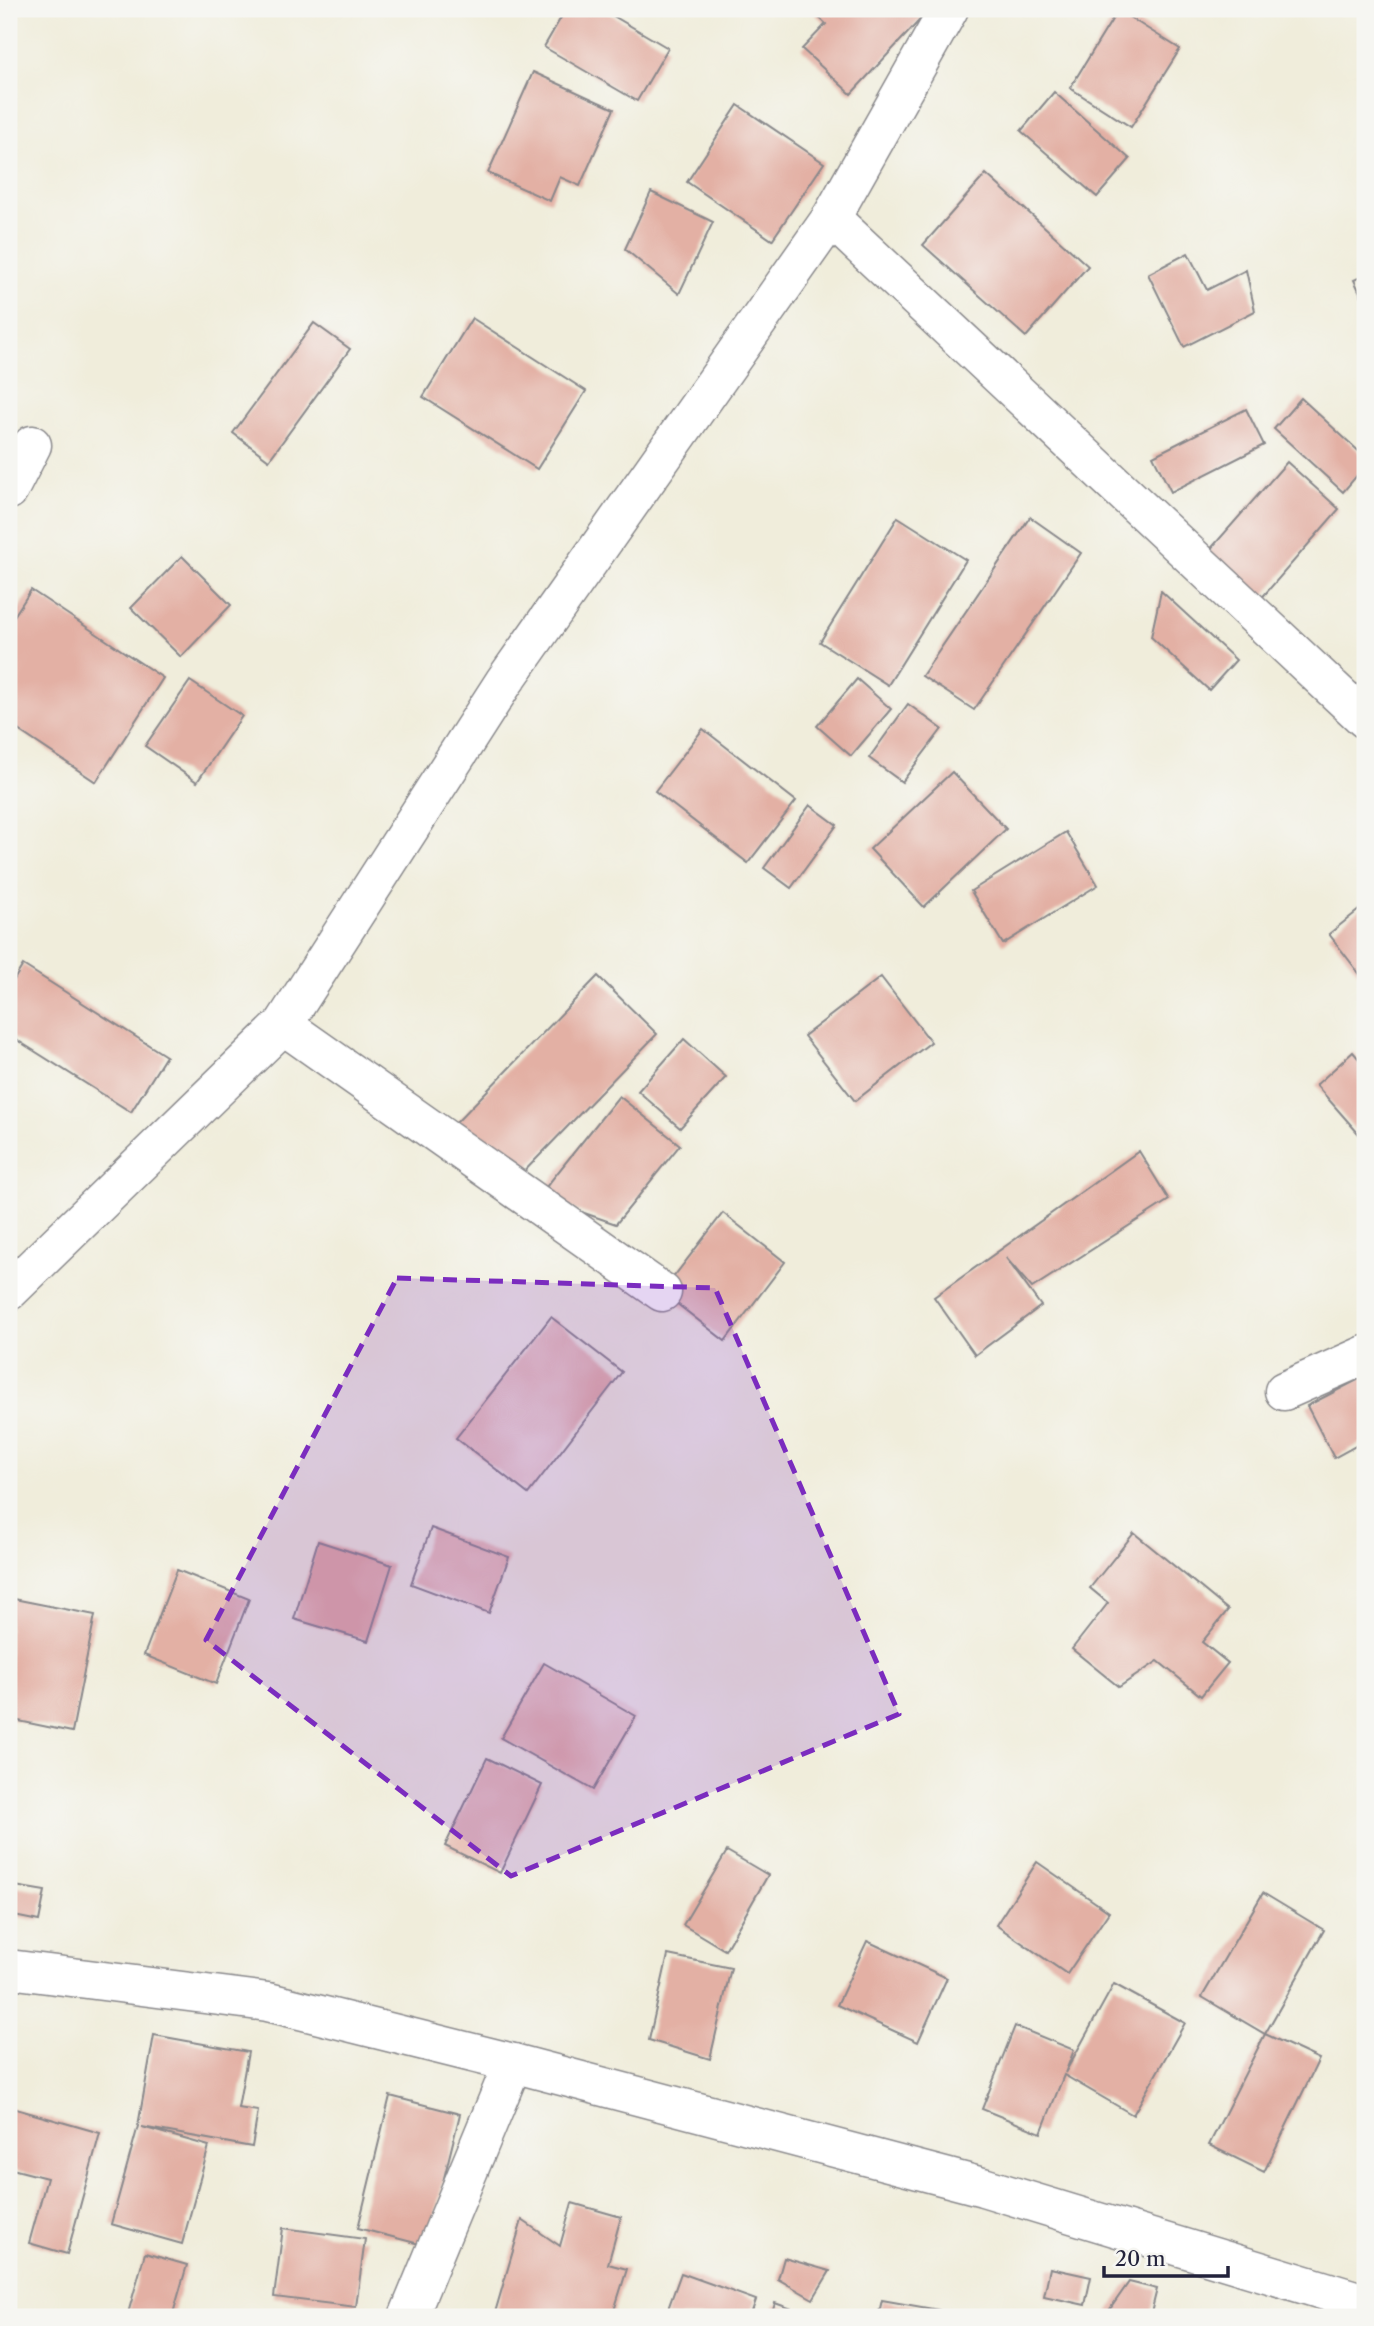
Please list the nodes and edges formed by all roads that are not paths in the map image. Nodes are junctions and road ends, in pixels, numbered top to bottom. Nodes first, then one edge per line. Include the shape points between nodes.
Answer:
1 (949, 9) edge
2 (831, 218) junction
3 (32, 445) dead end
4 (9, 490) edge
5 (1365, 719) edge
6 (283, 1025) junction
7 (9, 1291) edge
8 (662, 1292) dead end
9 (1365, 1355) edge
10 (1284, 1391) dead end
11 (9, 1969) edge
12 (513, 2063) junction
13 (1365, 2303) edge
14 (408, 2317) edge

1 - 2 street
2 - 5 street
2 - 6 street via 504,682
3 - 4 street
6 - 7 street
6 - 8 street
9 - 10 street
11 - 12 street via 268,2002
12 - 13 street via 983,2187
12 - 14 street

